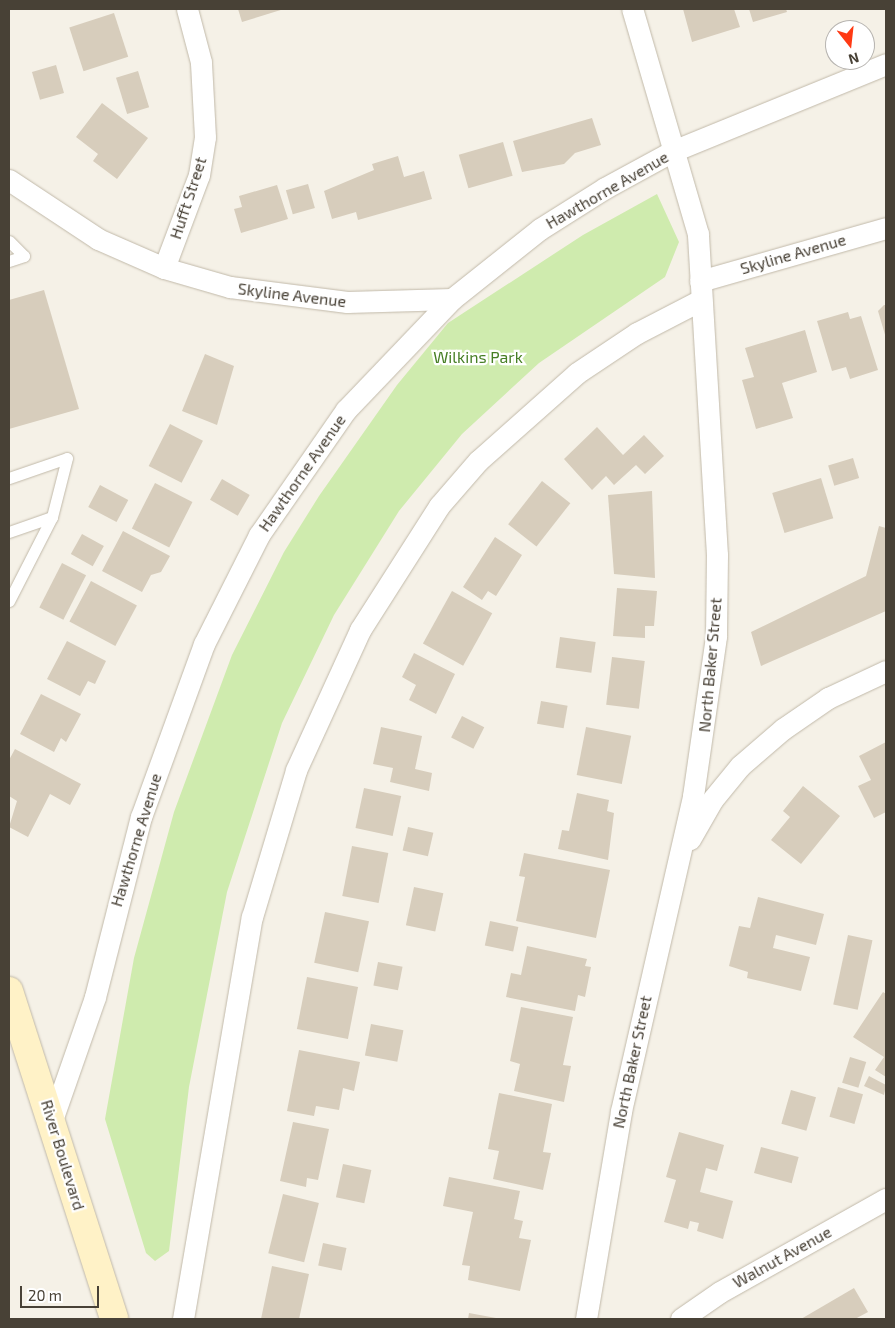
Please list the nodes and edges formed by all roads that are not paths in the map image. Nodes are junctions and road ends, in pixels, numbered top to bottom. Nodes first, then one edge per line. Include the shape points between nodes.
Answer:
1 (187, 9) edge
2 (632, 9) edge
3 (886, 64) edge
4 (673, 152) junction
5 (9, 180) edge
6 (886, 228) edge
7 (9, 241) edge
8 (9, 261) edge
9 (164, 268) junction
10 (701, 290) junction
11 (452, 299) junction
12 (9, 478) edge
13 (52, 517) junction
14 (9, 532) edge
15 (9, 601) edge
16 (886, 670) edge
17 (670, 892) junction
18 (9, 991) edge
19 (52, 1120) junction
20 (886, 1199) edge
21 (114, 1319) edge
22 (184, 1319) edge
23 (586, 1319) edge
24 (680, 1319) edge

1 - 9 street, Hufft Street via 201,62 205,137 199,175
2 - 4 street, North Baker Street
3 - 4 street, Hawthorne Avenue
4 - 10 street, North Baker Street via 698,234
4 - 11 street, Hawthorne Avenue via 540,230
5 - 9 street, Skyline Avenue via 98,238
6 - 10 street, Skyline Avenue
7 - 8 lane via 24,256
9 - 11 street, Skyline Avenue via 230,287 288,298 347,302
10 - 17 street, North Baker Street via 717,555 716,636 708,718
10 - 22 street via 577,373 478,460 400,564 343,664 296,770 252,918
11 - 19 street, Hawthorne Avenue via 346,410 279,504 227,595 170,730 141,817 95,996
12 - 13 lane via 67,458
13 - 14 lane
13 - 15 lane
16 - 17 street via 828,698 740,766 693,832
17 - 23 street, North Baker Street via 620,1111
18 - 19 main road, River Boulevard
19 - 21 main road, River Boulevard
20 - 24 street, Walnut Avenue via 720,1292

